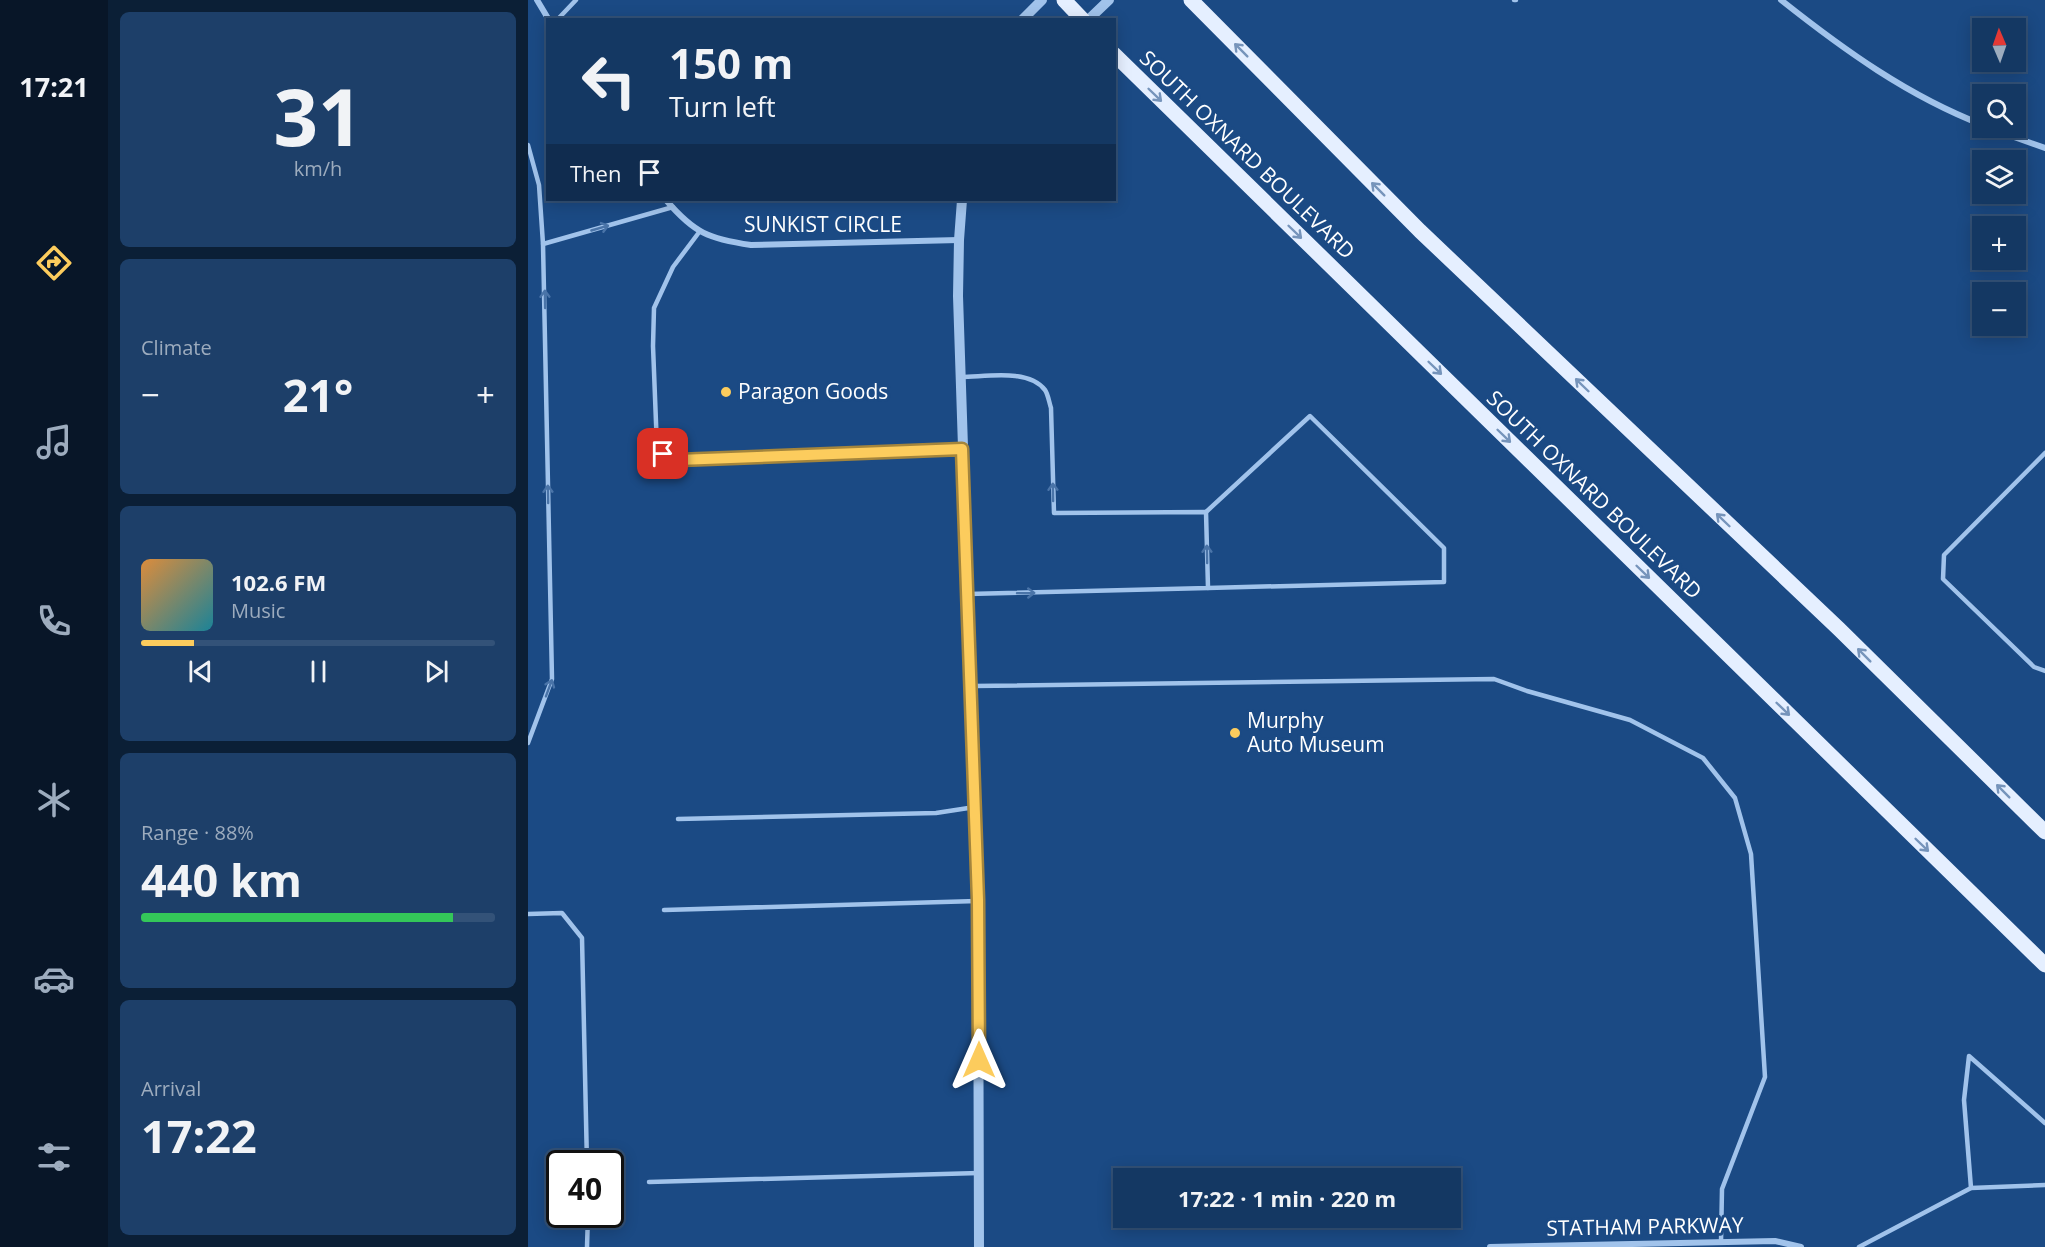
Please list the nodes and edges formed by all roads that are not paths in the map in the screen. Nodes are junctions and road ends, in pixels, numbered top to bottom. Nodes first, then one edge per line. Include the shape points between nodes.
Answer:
1 (537, 0) edge
2 (576, 0) edge
3 (1042, 0) edge
4 (1064, 0) edge
5 (1109, 0) edge
6 (1191, 0) edge
7 (1781, 0) edge
8 (548, 18) edge
9 (559, 18) edge
10 (1024, 18) edge
11 (1081, 18) edge
12 (1090, 18) edge
13 (1116, 56) edge
14 (1972, 121) edge
15 (2017, 138) edge
16 (528, 145) edge
17 (2045, 148) edge
18 (667, 201) edge
19 (962, 201) edge
20 (673, 207) junction
21 (700, 231) junction
22 (958, 240) junction
23 (543, 244) junction
24 (961, 377) junction
25 (962, 449) junction
26 (2045, 453) edge
27 (1206, 512) junction
28 (1208, 588) junction
29 (968, 594) junction
30 (2045, 671) edge
31 (970, 686) junction
32 (528, 743) edge
33 (975, 807) junction
34 (678, 819) dead end
35 (2045, 832) edge
36 (978, 900) junction
37 (664, 910) dead end
38 (528, 914) edge
39 (2045, 965) edge
40 (2045, 1122) edge
41 (587, 1150) edge
42 (979, 1173) junction
43 (650, 1182) dead end
44 (2045, 1185) edge
45 (1971, 1188) junction
46 (588, 1228) edge
47 (1721, 1242) junction
48 (1742, 1244) edge
49 (587, 1247) edge
50 (979, 1247) edge
51 (1490, 1247) edge
52 (1801, 1247) edge
53 (1859, 1247) edge

1 - 8 street
2 - 9 lane
3 - 10 street
4 - 11 main road
5 - 12 street
35 -> 6 main road via 1839,629 1420,231
7 - 14 street via 1838,45 1901,85
13 -> 39 main road, SOUTH OXNARD BOULEVARD
15 - 17 street
16 - 23 lane via 539,185
18 - 20 street, SUNKIST CIRCLE
19 - 22 street
20 - 21 street, SUNKIST CIRCLE
23 -> 20 lane
21 - 22 street, SUNKIST CIRCLE via 723,241 751,245
21 - 25 lane via 673,267 654,308 657,448 663,454 678,460
22 - 24 street
32 -> 23 lane via 552,679
24 - 25 street
27 -> 24 lane via 1054,513 1051,408 1046,391 1036,381 1017,376
25 - 29 street
26 - 30 lane via 1944,555 1943,579 2034,667
28 -> 27 lane
27 - 28 lane via 1310,416 1444,548 1444,582
29 -> 28 lane
29 - 31 street
31 - 33 street
31 - 47 lane via 1494,679 1630,720 1703,758 1735,798 1751,854 1765,1077 1722,1189
33 - 34 lane via 936,813
33 - 36 street
36 - 37 lane
36 - 42 street
38 - 41 lane via 561,913 582,938
40 - 45 lane via 1969,1056 1964,1100
42 - 43 lane
42 - 50 street
44 - 45 lane
45 - 53 lane
46 - 49 lane
47 - 48 street, STATHAM PARKWAY
47 - 51 street, STATHAM PARKWAY
48 - 52 street, STATHAM PARKWAY via 1775,1241

